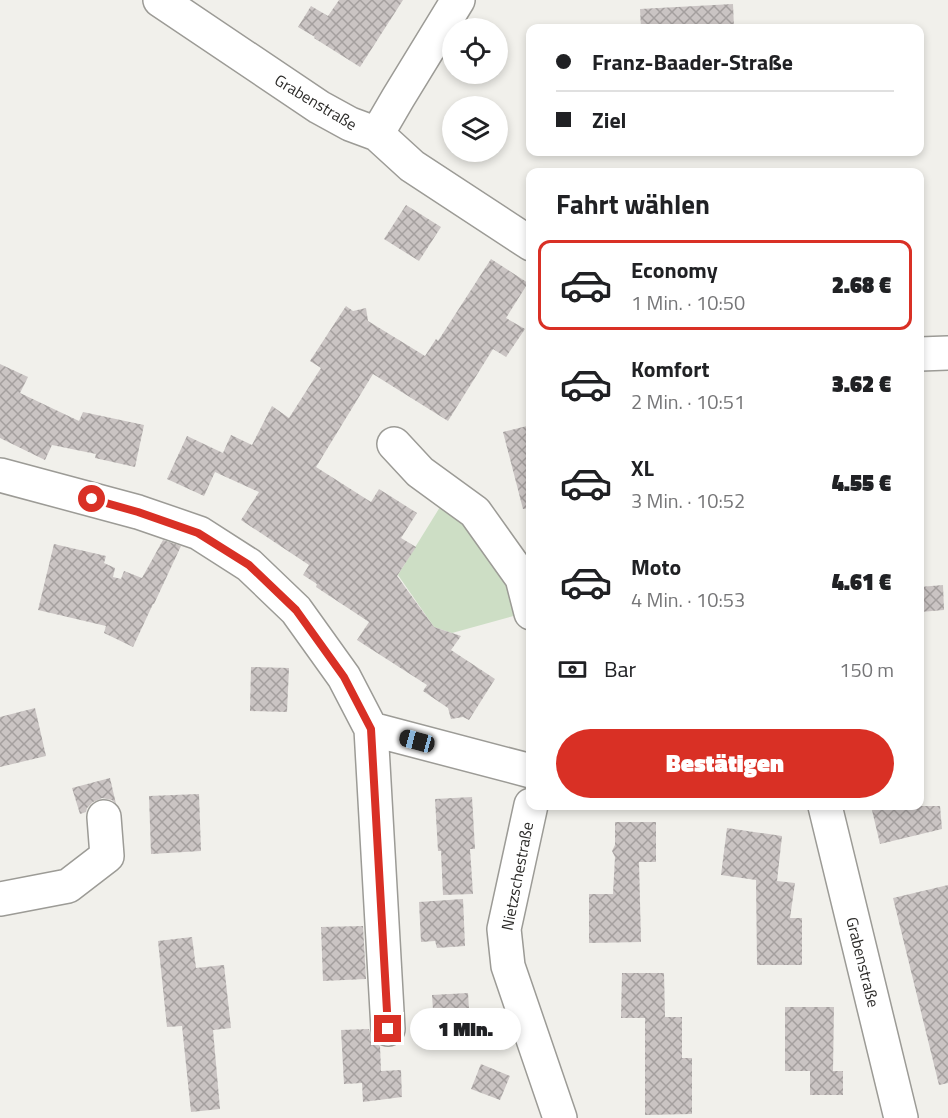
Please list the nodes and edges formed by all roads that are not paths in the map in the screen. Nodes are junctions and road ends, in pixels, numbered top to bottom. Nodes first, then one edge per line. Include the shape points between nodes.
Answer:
1 (458, 0) edge
2 (175, 4) edge
3 (378, 134) junction
4 (526, 241) edge
5 (948, 353) edge
6 (924, 354) edge
7 (394, 444) dead end
8 (0, 475) edge
9 (526, 594) edge
10 (371, 729) junction
11 (526, 770) edge
12 (530, 810) edge
13 (825, 810) edge
14 (104, 816) dead end
15 (0, 899) edge
16 (388, 1029) dead end
17 (560, 1118) edge
18 (901, 1118) edge

1 - 3 street
2 - 3 street, Grabenstraße via 319,107
3 - 4 street, Grabenstraße via 412,166
5 - 6 street
7 - 9 street via 420,472 475,512 522,578
8 - 10 street via 138,512 198,533 249,565 296,610 344,677
10 - 11 street
10 - 16 street
12 - 17 street, Nietzschestraße via 504,929 508,966
13 - 18 street, Grabenstraße
14 - 15 street via 107,856 68,886

